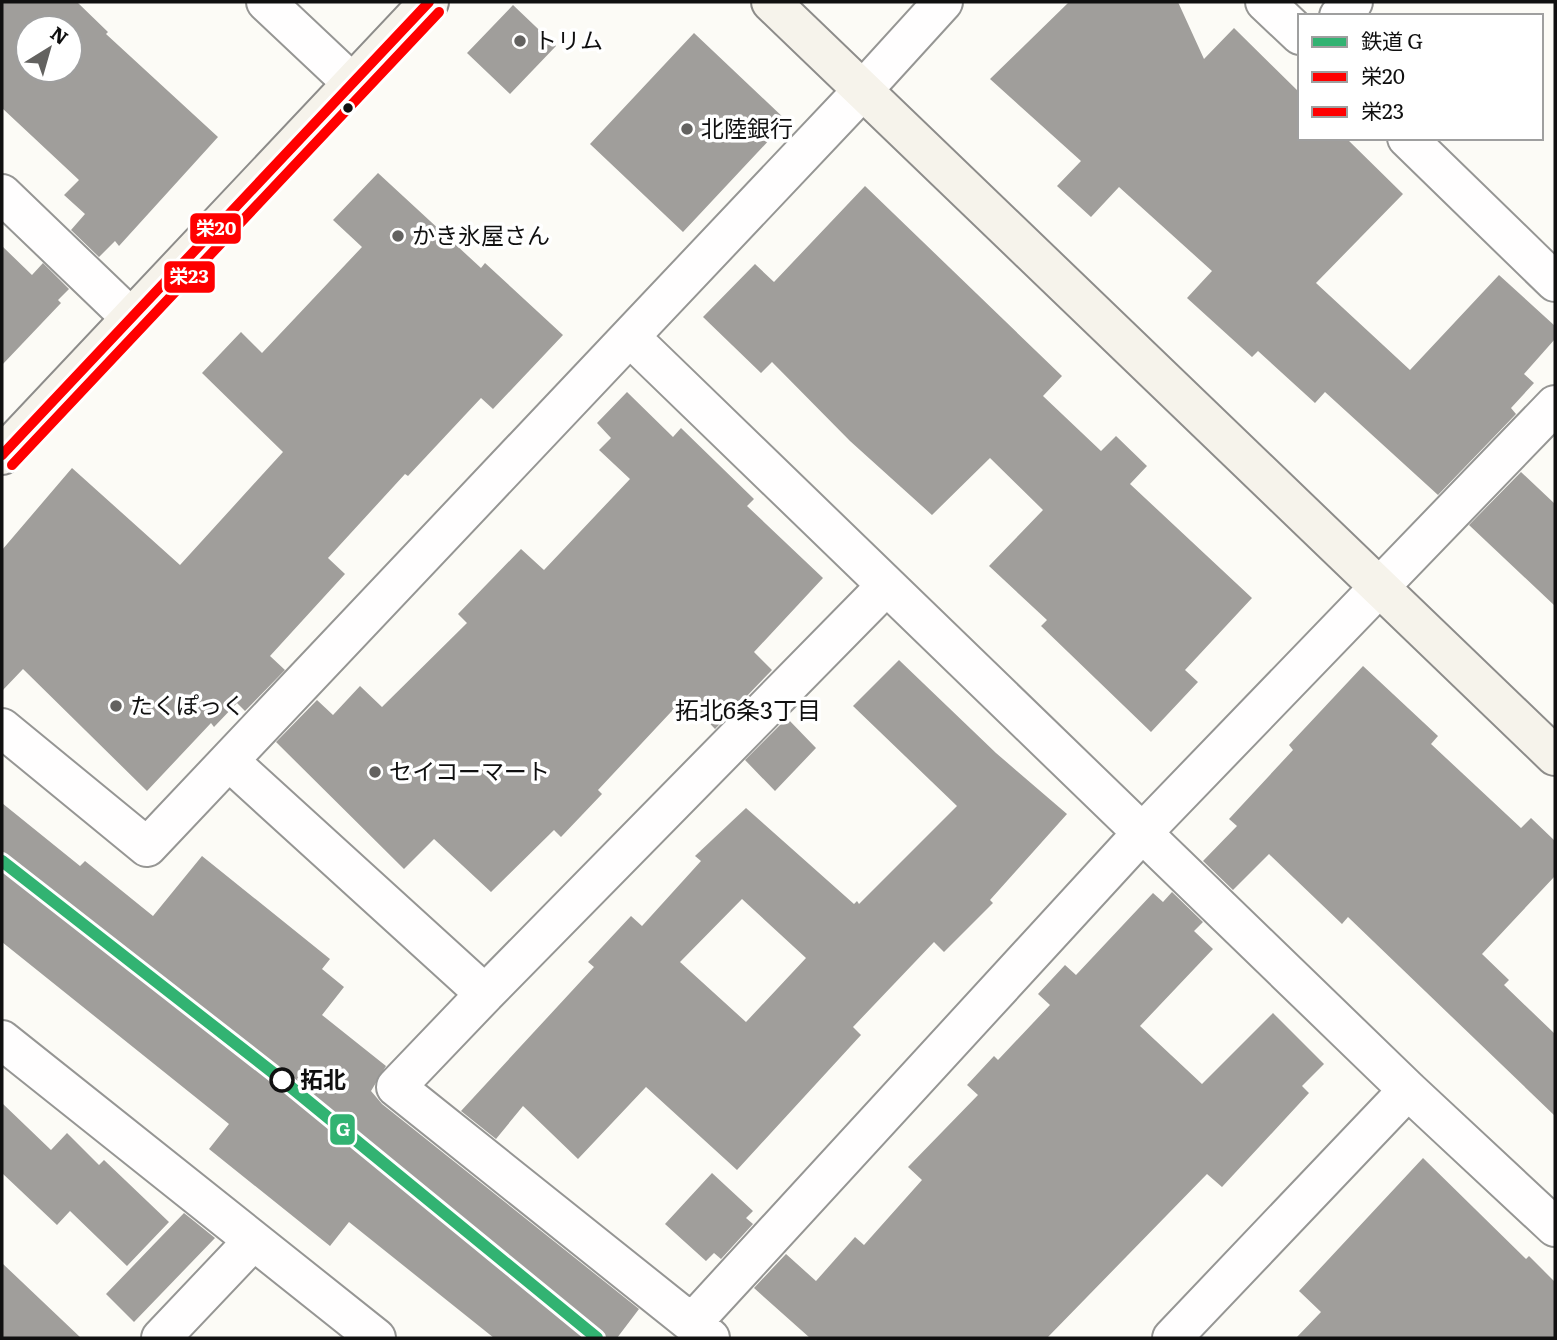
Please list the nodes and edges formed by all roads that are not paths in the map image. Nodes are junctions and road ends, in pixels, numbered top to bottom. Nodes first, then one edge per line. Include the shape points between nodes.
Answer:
1 (266, 2) edge
2 (429, 2) edge
3 (771, 2) edge
4 (943, 2) edge
5 (1265, 2) edge
6 (1298, 33) edge
7 (352, 83) junction
8 (862, 91) junction
9 (1409, 140) edge
10 (2, 194) edge
11 (1555, 282) edge
12 (131, 317) junction
13 (630, 337) junction
14 (1555, 405) edge
15 (2, 455) edge
16 (886, 586) junction
17 (1379, 587) junction
18 (2, 728) edge
19 (1555, 756) edge
20 (229, 761) junction
21 (1143, 832) junction
22 (485, 994) junction
23 (2, 1040) edge
24 (1408, 1090) junction
25 (1555, 1227) edge
26 (253, 1241) junction
27 (701, 1330) edge
28 (161, 1338) edge
29 (376, 1338) edge
30 (1172, 1338) edge

1 - 7 street
2 - 7 street
3 - 8 street
4 - 8 street
5 - 6 street
7 - 12 street
8 - 13 street
8 - 17 street
9 - 11 street
10 - 12 street
12 - 15 street
13 - 16 street
13 - 20 street
14 - 17 street
16 - 21 street
16 - 22 street
17 - 19 street
17 - 21 street
18 - 20 street via 147,847
20 - 22 street
21 - 24 street
21 - 27 street
22 - 27 street via 396,1087
23 - 26 street
24 - 25 street
24 - 30 street
26 - 28 street
26 - 29 street

